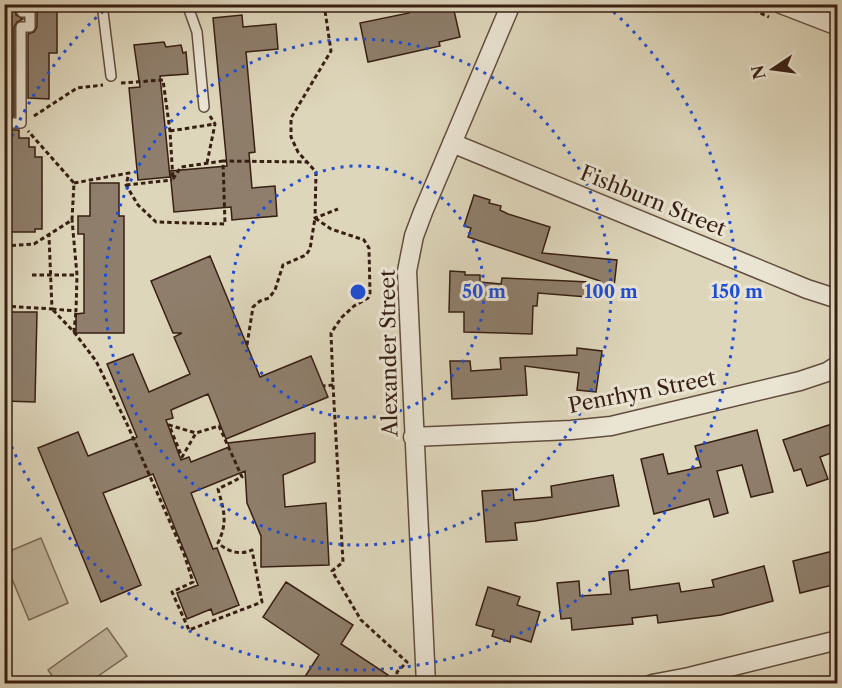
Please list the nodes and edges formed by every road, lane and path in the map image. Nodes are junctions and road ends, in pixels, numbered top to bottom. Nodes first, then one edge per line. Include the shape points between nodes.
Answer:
1 (22, 4) edge
2 (102, 4) edge
3 (187, 4) edge
4 (324, 4) edge
5 (511, 4) edge
6 (782, 4) edge
7 (837, 26) edge
8 (111, 80) joint
9 (118, 84) dead end
10 (204, 107) joint
11 (4, 123) edge
12 (21, 123) junction
13 (215, 124) junction
14 (170, 131) junction
15 (452, 143) junction
16 (223, 160) junction
17 (308, 162) junction
18 (207, 163) junction
19 (172, 180) junction
20 (74, 183) junction
21 (126, 185) junction
22 (338, 209) dead end
23 (315, 218) junction
24 (72, 220) junction
25 (49, 235) junction
26 (4, 246) edge
27 (32, 275) dead end
28 (51, 275) junction
29 (77, 275) junction
30 (837, 299) edge
31 (4, 306) edge
32 (52, 309) junction
33 (76, 310) junction
34 (74, 332) junction
35 (247, 345) dead end
36 (837, 365) edge
37 (333, 385) junction
38 (323, 386) dead end
39 (196, 433) junction
40 (413, 437) junction
41 (837, 640) edge
42 (433, 679) edge
43 (397, 684) edge
44 (466, 684) edge
45 (652, 684) edge

1 - 12 lane via 22,12 30,12 30,27 21,27
2 - 8 lane
3 - 10 lane via 197,32
4 - 17 path via 331,51 291,118 291,138
5 - 15 street, Alexander Street
6 - 7 street
8 - 12 path via 77,88
9 - 14 path via 163,80
10 - 13 path
11 - 12 lane
12 - 20 path
13 - 14 path
13 - 18 path
14 - 19 path
15 - 30 street, Fishburn Street
15 - 40 street, Alexander Street via 414,236 407,271
16 - 17 path
16 - 18 path
16 - 21 path via 225,224 156,222 138,205
17 - 23 path via 316,172
18 - 19 path via 181,167
19 - 21 path
20 - 21 path via 129,173
20 - 24 path
22 - 23 path
23 - 35 path via 306,255 283,265 269,298 253,307
23 - 37 path via 332,229 364,240 369,248 368,298 342,317 331,333
24 - 25 path
24 - 29 path
25 - 26 path via 34,244
25 - 28 path
27 - 28 path
28 - 29 path
28 - 32 path
29 - 33 path
31 - 32 path
32 - 33 path
32 - 34 path
33 - 34 path
34 - 39 path via 96,361 127,424 183,554 193,582 172,592 189,630 262,602 252,550 228,551 218,543 225,513 218,489 242,477 219,426
36 - 40 street, Penrhyn Street via 800,381 611,426
37 - 38 path
37 - 43 path via 343,562 332,570 361,620 407,662 397,672
39 - 39 path via 182,457 169,425
40 - 42 street, Alexander Street
41 - 45 street
42 - 44 path

